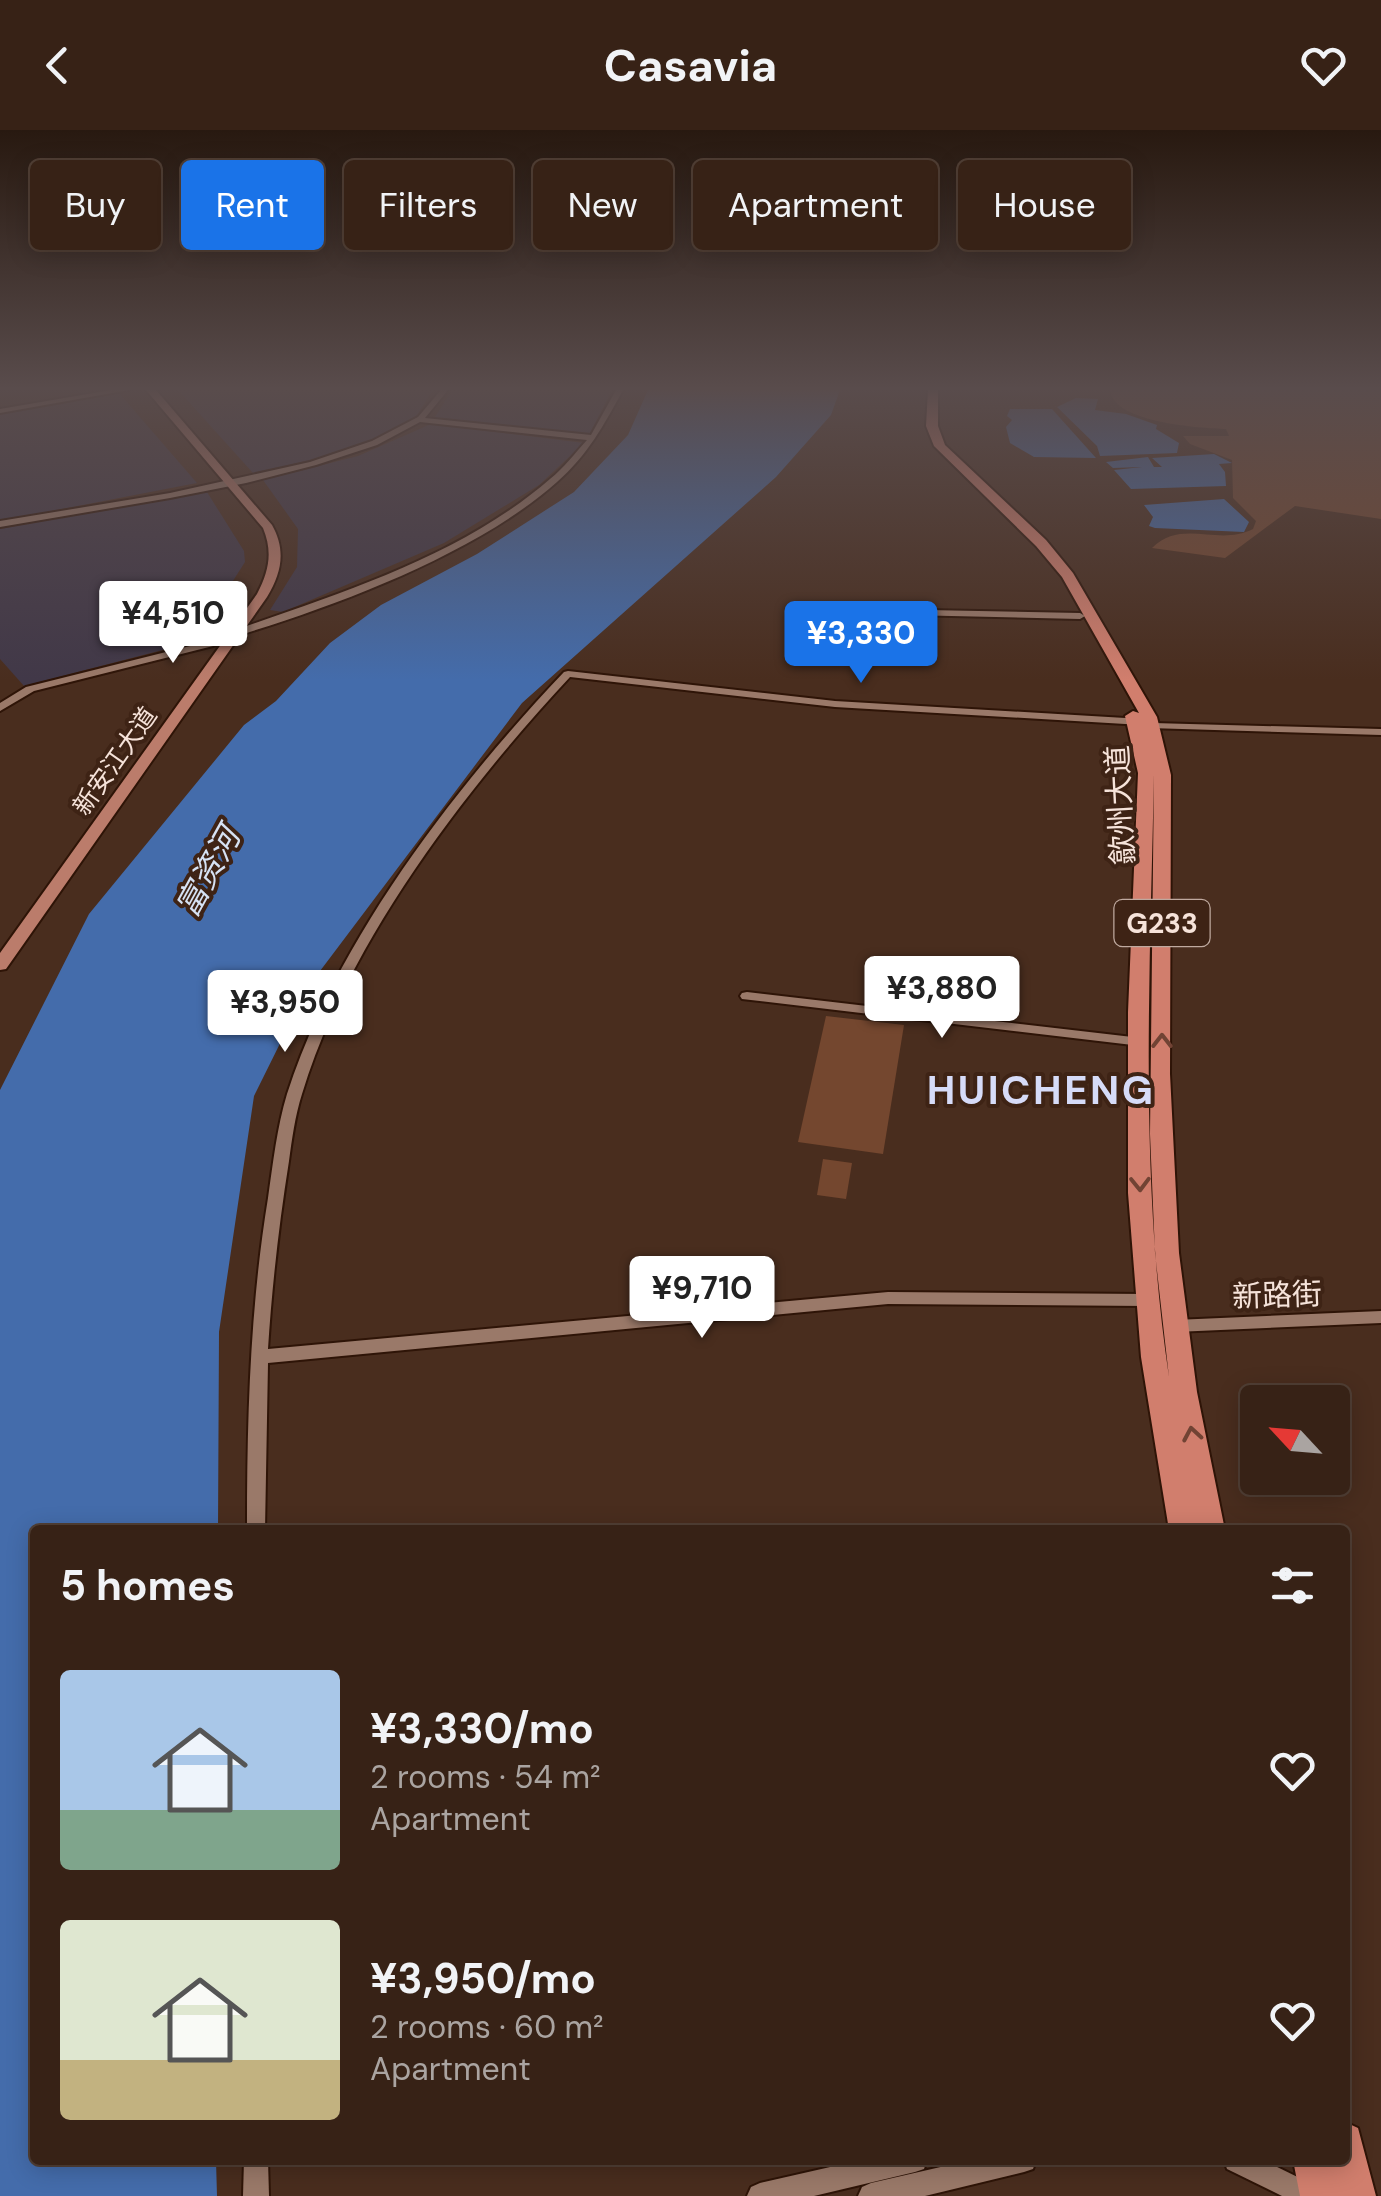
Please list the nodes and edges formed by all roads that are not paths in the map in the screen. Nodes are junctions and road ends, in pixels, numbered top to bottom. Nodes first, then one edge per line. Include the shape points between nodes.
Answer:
1 (202, 486) edge
2 (229, 486) edge
3 (230, 486) edge
4 (543, 486) edge
5 (973, 486) edge
6 (981, 486) edge
7 (0, 524) edge
8 (821, 611) dead end
9 (1080, 616) junction
10 (233, 634) junction
11 (218, 642) junction
12 (0, 708) edge
13 (1146, 726) junction
14 (1381, 732) edge
15 (0, 946) edge
16 (0, 966) edge
17 (747, 996) dead end
18 (1141, 1042) junction
19 (1147, 1300) junction
20 (1381, 1317) edge
21 (1175, 1326) junction
22 (258, 1357) junction
23 (256, 1525) edge
24 (1182, 1525) edge
25 (1210, 1525) edge
26 (1350, 2164) edge
27 (256, 2165) edge
28 (893, 2165) edge
29 (1003, 2165) edge
30 (1246, 2165) edge
31 (1313, 2165) edge
32 (256, 2196) edge
33 (760, 2196) edge
34 (871, 2196) edge
35 (1309, 2196) edge
36 (1319, 2196) edge
37 (1357, 2196) edge

1 - 7 street
2 - 11 main road, 新安江大道 via 260,528 268,552 258,586
3 - 10 main road, 新安江大道 via 268,526 277,551 268,586
4 - 10 street via 466,539 362,588
5 - 9 highway, 歙州大道 / G233 via 1044,557
6 - 13 highway, 歙州大道 / G233 via 1061,566
8 - 9 street
9 - 13 highway, 歙州大道 / G233
10 - 16 main road, 新安江大道
11 - 12 street via 30,689
11 - 15 main road, 新安江大道
13 - 14 street
13 - 18 highway, 歙州大道 / G233
21 -> 13 highway, 歙州大道 / G233 via 1163,1177 1162,775
13 - 22 street via 834,712 564,678 442,825 372,935 310,1054 283,1144
17 - 18 street
18 -> 19 highway, 歙州大道 / G233
19 - 22 street via 888,1298
19 - 24 highway, 歙州大道 / G233
20 - 21 street, 新路街
25 -> 21 highway, 歙州大道 / G233
22 - 23 street
26 - 37 highway
27 - 32 street
28 - 33 street
29 - 34 street
30 - 35 street
31 - 36 highway

